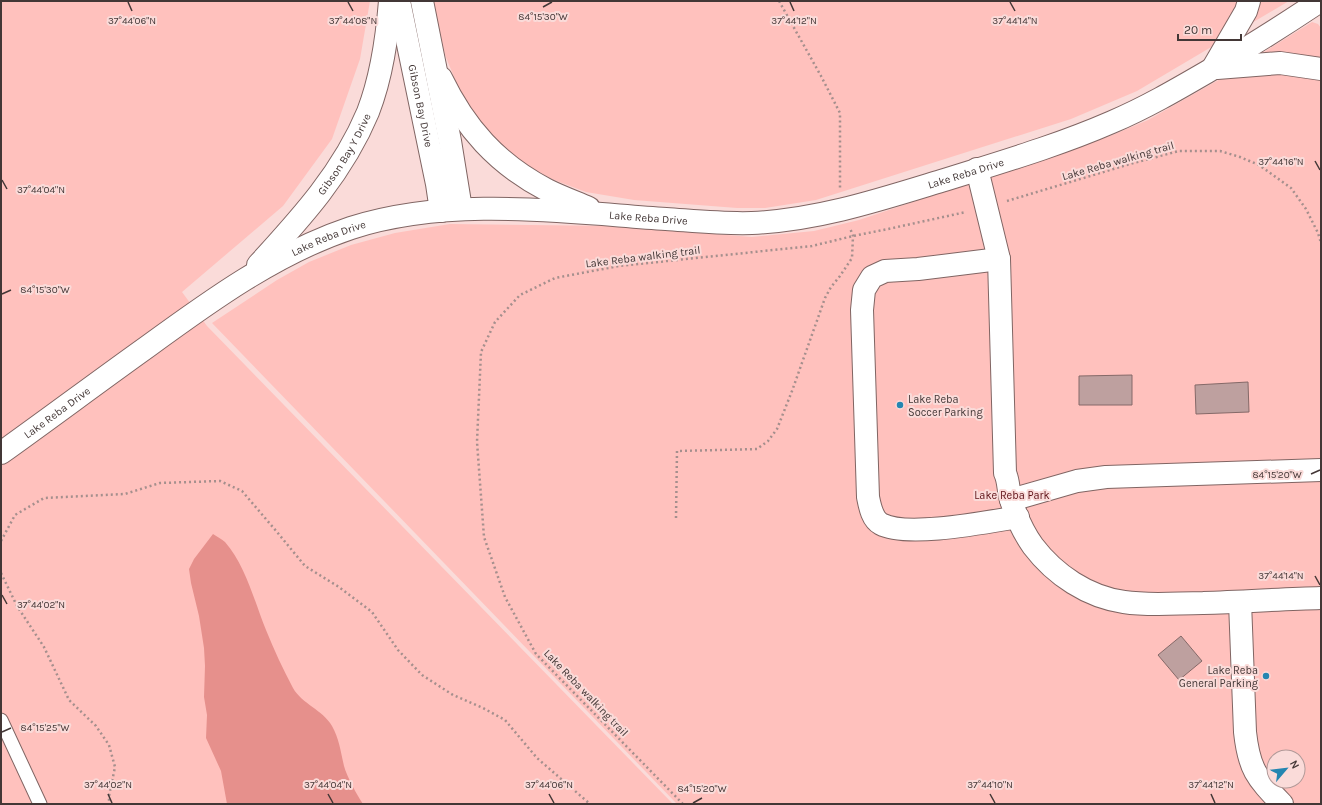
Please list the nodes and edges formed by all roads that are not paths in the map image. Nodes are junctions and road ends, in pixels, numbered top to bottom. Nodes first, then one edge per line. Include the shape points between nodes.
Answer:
1 (390, 1) edge
2 (399, 1) edge
3 (422, 1) edge
4 (1249, 1) edge
5 (1318, 4) edge
6 (435, 66) junction
7 (1212, 69) junction
8 (1321, 70) edge
9 (977, 169) junction
10 (451, 210) junction
11 (603, 215) junction
12 (998, 259) junction
13 (244, 281) junction
14 (1, 453) edge
15 (1321, 470) edge
16 (1014, 509) junction
17 (1321, 598) edge
18 (1240, 602) junction
19 (1, 720) edge
20 (40, 804) edge
21 (1282, 804) edge

1 - 13 street, Gibson Bay Y Drive via 377,84 356,137 324,189
2 - 10 street, Gibson Bay Drive via 437,184
3 - 6 street, Gibson Bay Drive
4 - 7 street via 1246,11
5 - 7 street, Lake Reba Drive
6 - 10 street, Gibson Bay Drive via 450,142
6 - 11 street via 452,102 467,124 504,162 547,190
7 - 8 street via 1280,63
7 - 9 street, Lake Reba Drive via 1166,96 1111,123
9 - 11 street, Lake Reba Drive via 844,210 787,220 752,223
9 - 12 street
10 - 11 street, Lake Reba Drive via 532,210
10 - 13 street, Lake Reba Drive via 423,212 353,228 319,240 286,256
12 - 16 street via 1005,473
12 - 16 street via 885,271 872,276 864,290 862,310 868,497 871,513 880,524 894,529 952,527
13 - 14 street, Lake Reba Drive via 193,313
15 - 16 street via 1106,477 1077,481
16 - 18 street via 1033,546 1047,562 1082,589 1099,596 1146,604
17 - 18 street
18 - 21 street via 1248,752 1254,771
19 - 20 lane

